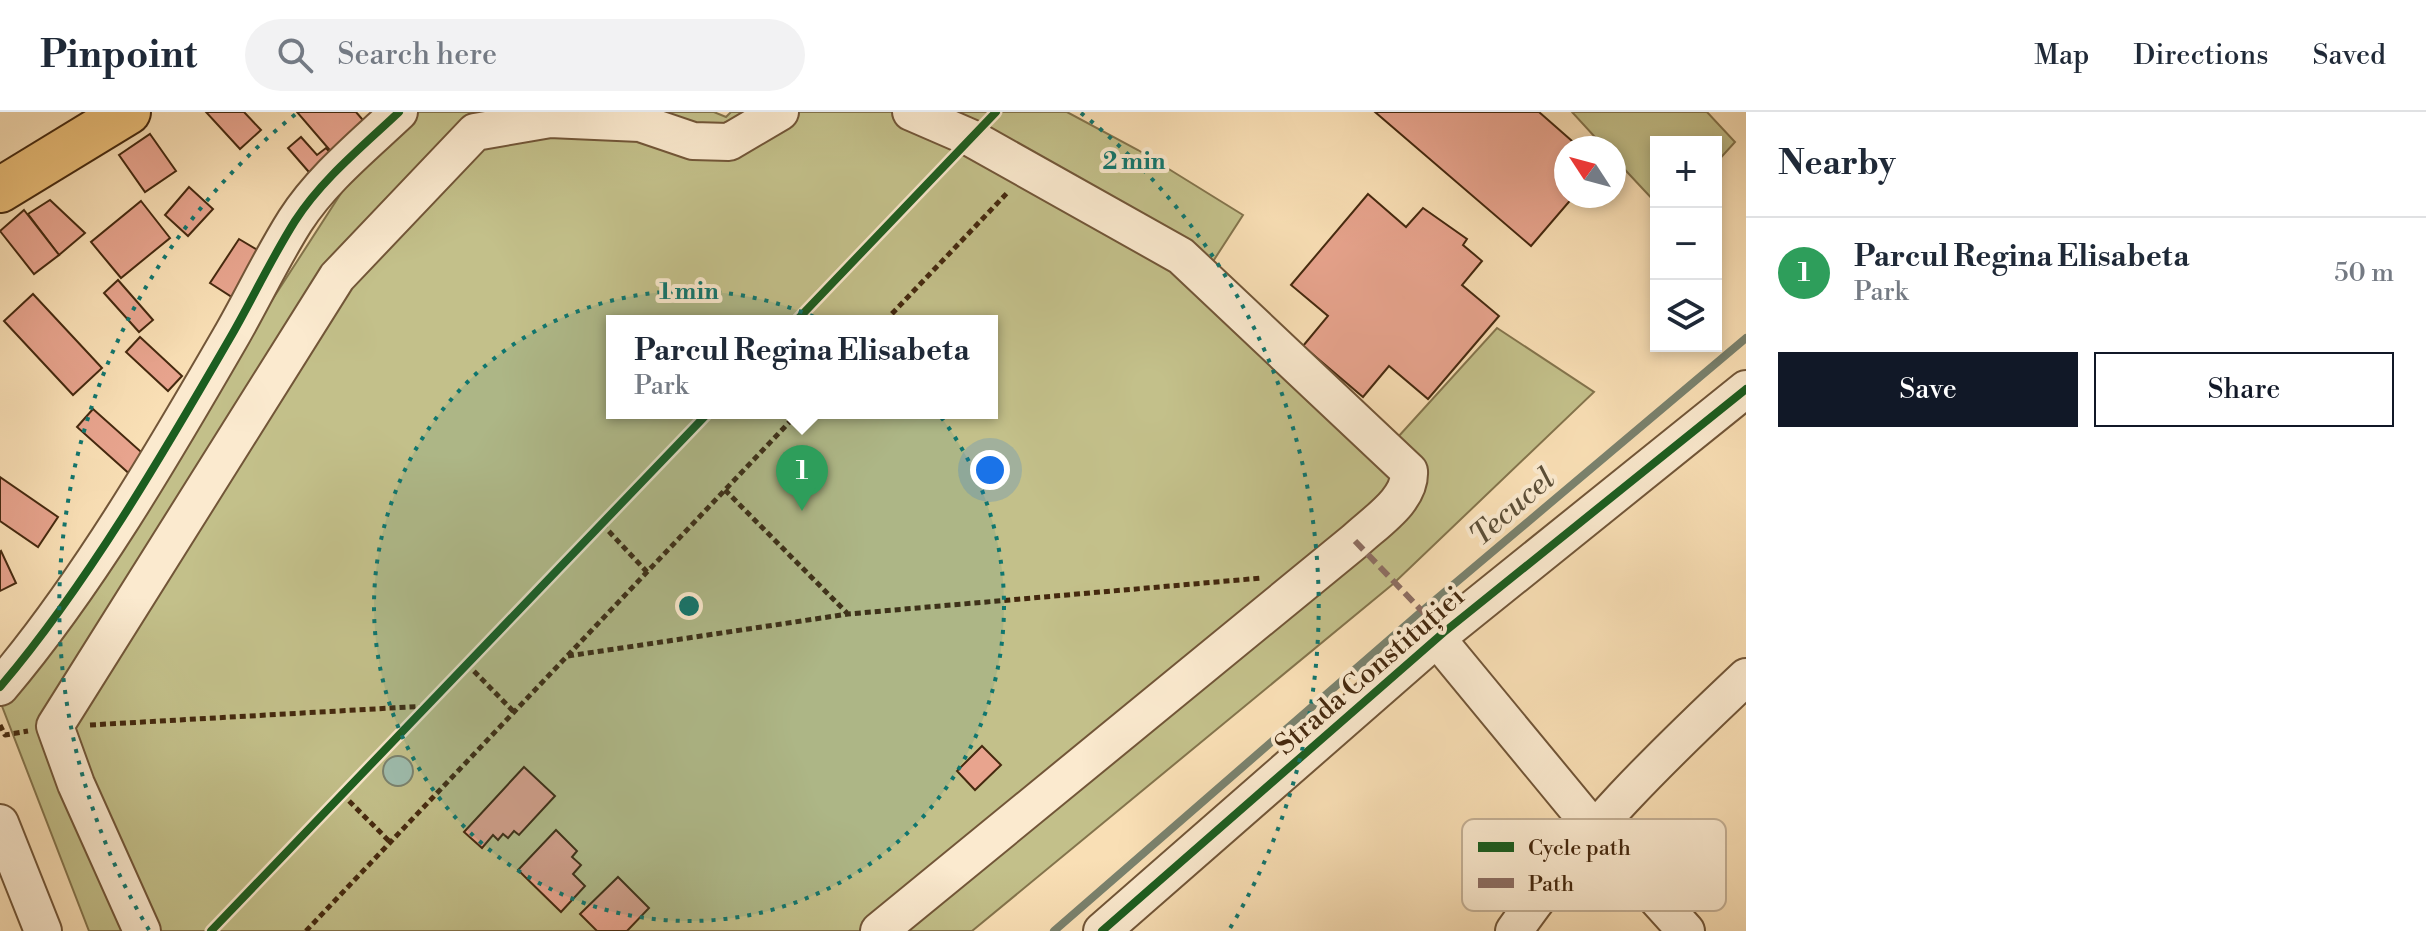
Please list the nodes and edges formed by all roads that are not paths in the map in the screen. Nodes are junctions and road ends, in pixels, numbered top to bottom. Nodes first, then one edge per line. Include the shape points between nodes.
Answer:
1 (128, 112) edge
2 (399, 112) edge
3 (780, 112) edge
4 (911, 112) edge
5 (0, 190) edge
6 (1742, 398) edge
7 (1438, 640) junction
8 (1746, 677) edge
9 (0, 687) edge
10 (1586, 819) edge
11 (1603, 819) edge
12 (0, 823) edge
13 (1530, 911) edge
14 (1668, 911) edge
15 (43, 931) edge
16 (142, 931) edge
17 (879, 931) edge
18 (1102, 931) edge
19 (1514, 931) edge
20 (1686, 931) edge

1 - 5 main road
2 - 9 street via 337,170 296,220 230,339 102,546 35,646
3 - 16 street via 729,142 693,141 640,123 550,119 475,132 337,277 55,726
4 - 17 street via 971,138 1181,256 1409,471 1410,483 1404,495 1314,574
6 - 7 street, Strada Constituției
7 - 10 street
7 - 18 street, Strada Constituției
8 - 11 street
12 - 15 street
13 - 19 street
14 - 20 street

